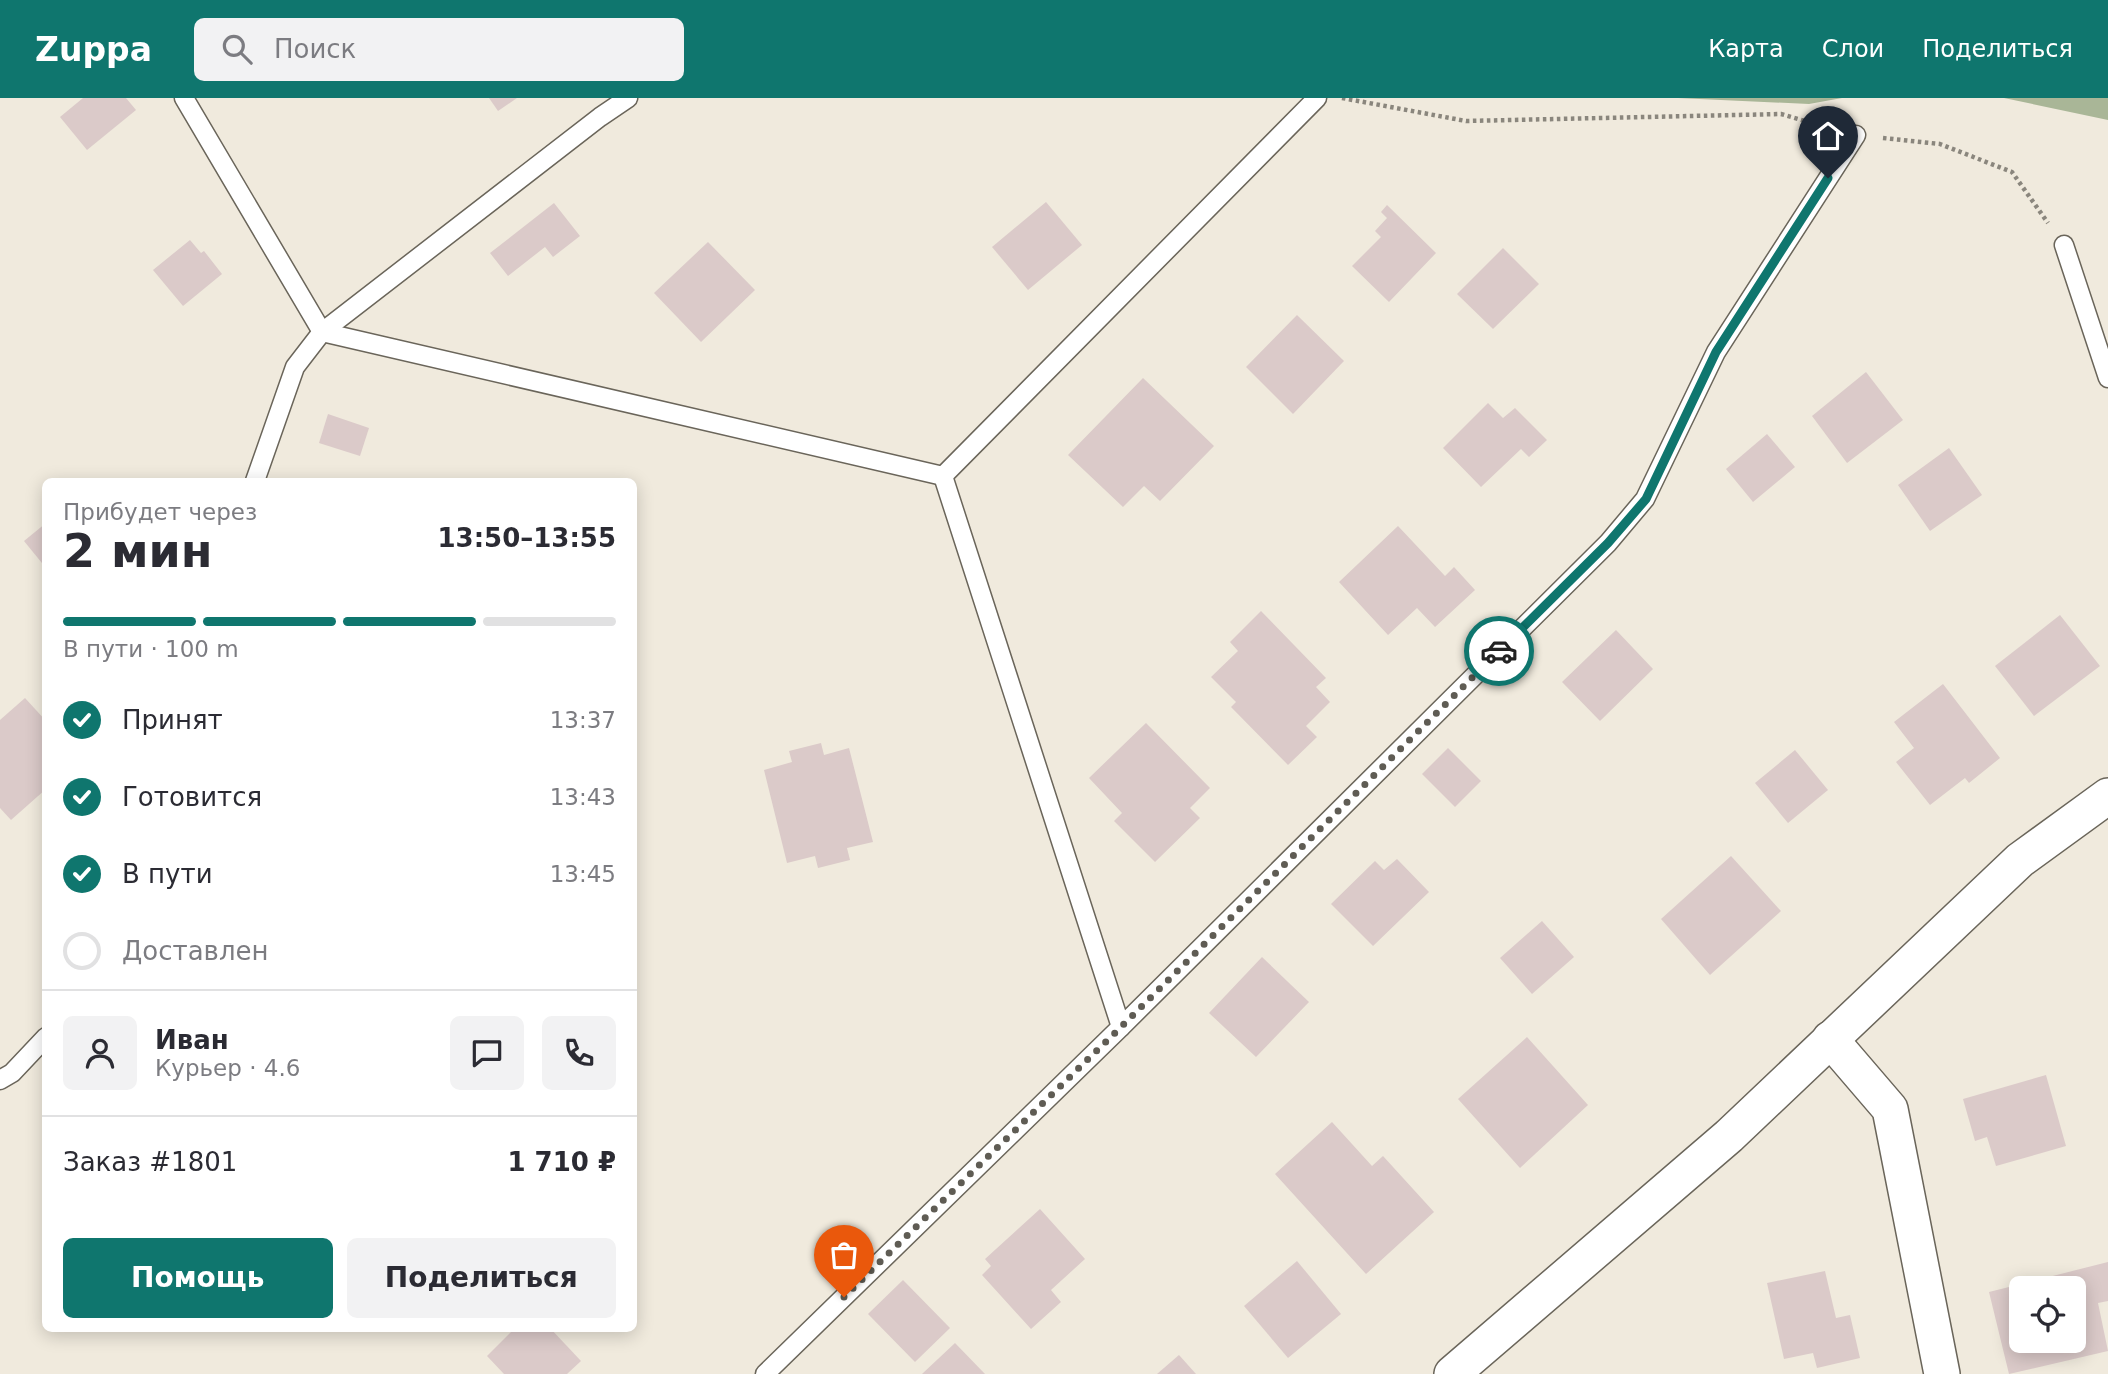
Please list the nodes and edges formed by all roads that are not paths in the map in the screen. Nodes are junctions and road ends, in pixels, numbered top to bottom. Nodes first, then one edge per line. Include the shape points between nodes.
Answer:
1 (184, 98) edge
2 (628, 98) edge
3 (1317, 98) edge
4 (1856, 135) road end
5 (2064, 245) road end
6 (322, 332) junction
7 (2108, 377) edge
8 (943, 476) junction
9 (256, 478) edge
10 (2108, 796) edge
11 (1121, 1027) junction
12 (1830, 1039) junction
13 (42, 1042) edge
14 (0, 1080) edge
15 (765, 1374) edge
16 (1452, 1374) edge
17 (1942, 1374) edge

1 - 6 lane
2 - 6 lane
3 - 8 lane
4 - 11 lane via 1716,352 1646,499
5 - 7 lane
6 - 8 lane
6 - 9 lane via 295,367
8 - 11 lane
10 - 12 street via 2020,860
11 - 15 lane
12 - 16 street via 1729,1136
12 - 17 street via 1890,1109
13 - 14 lane

